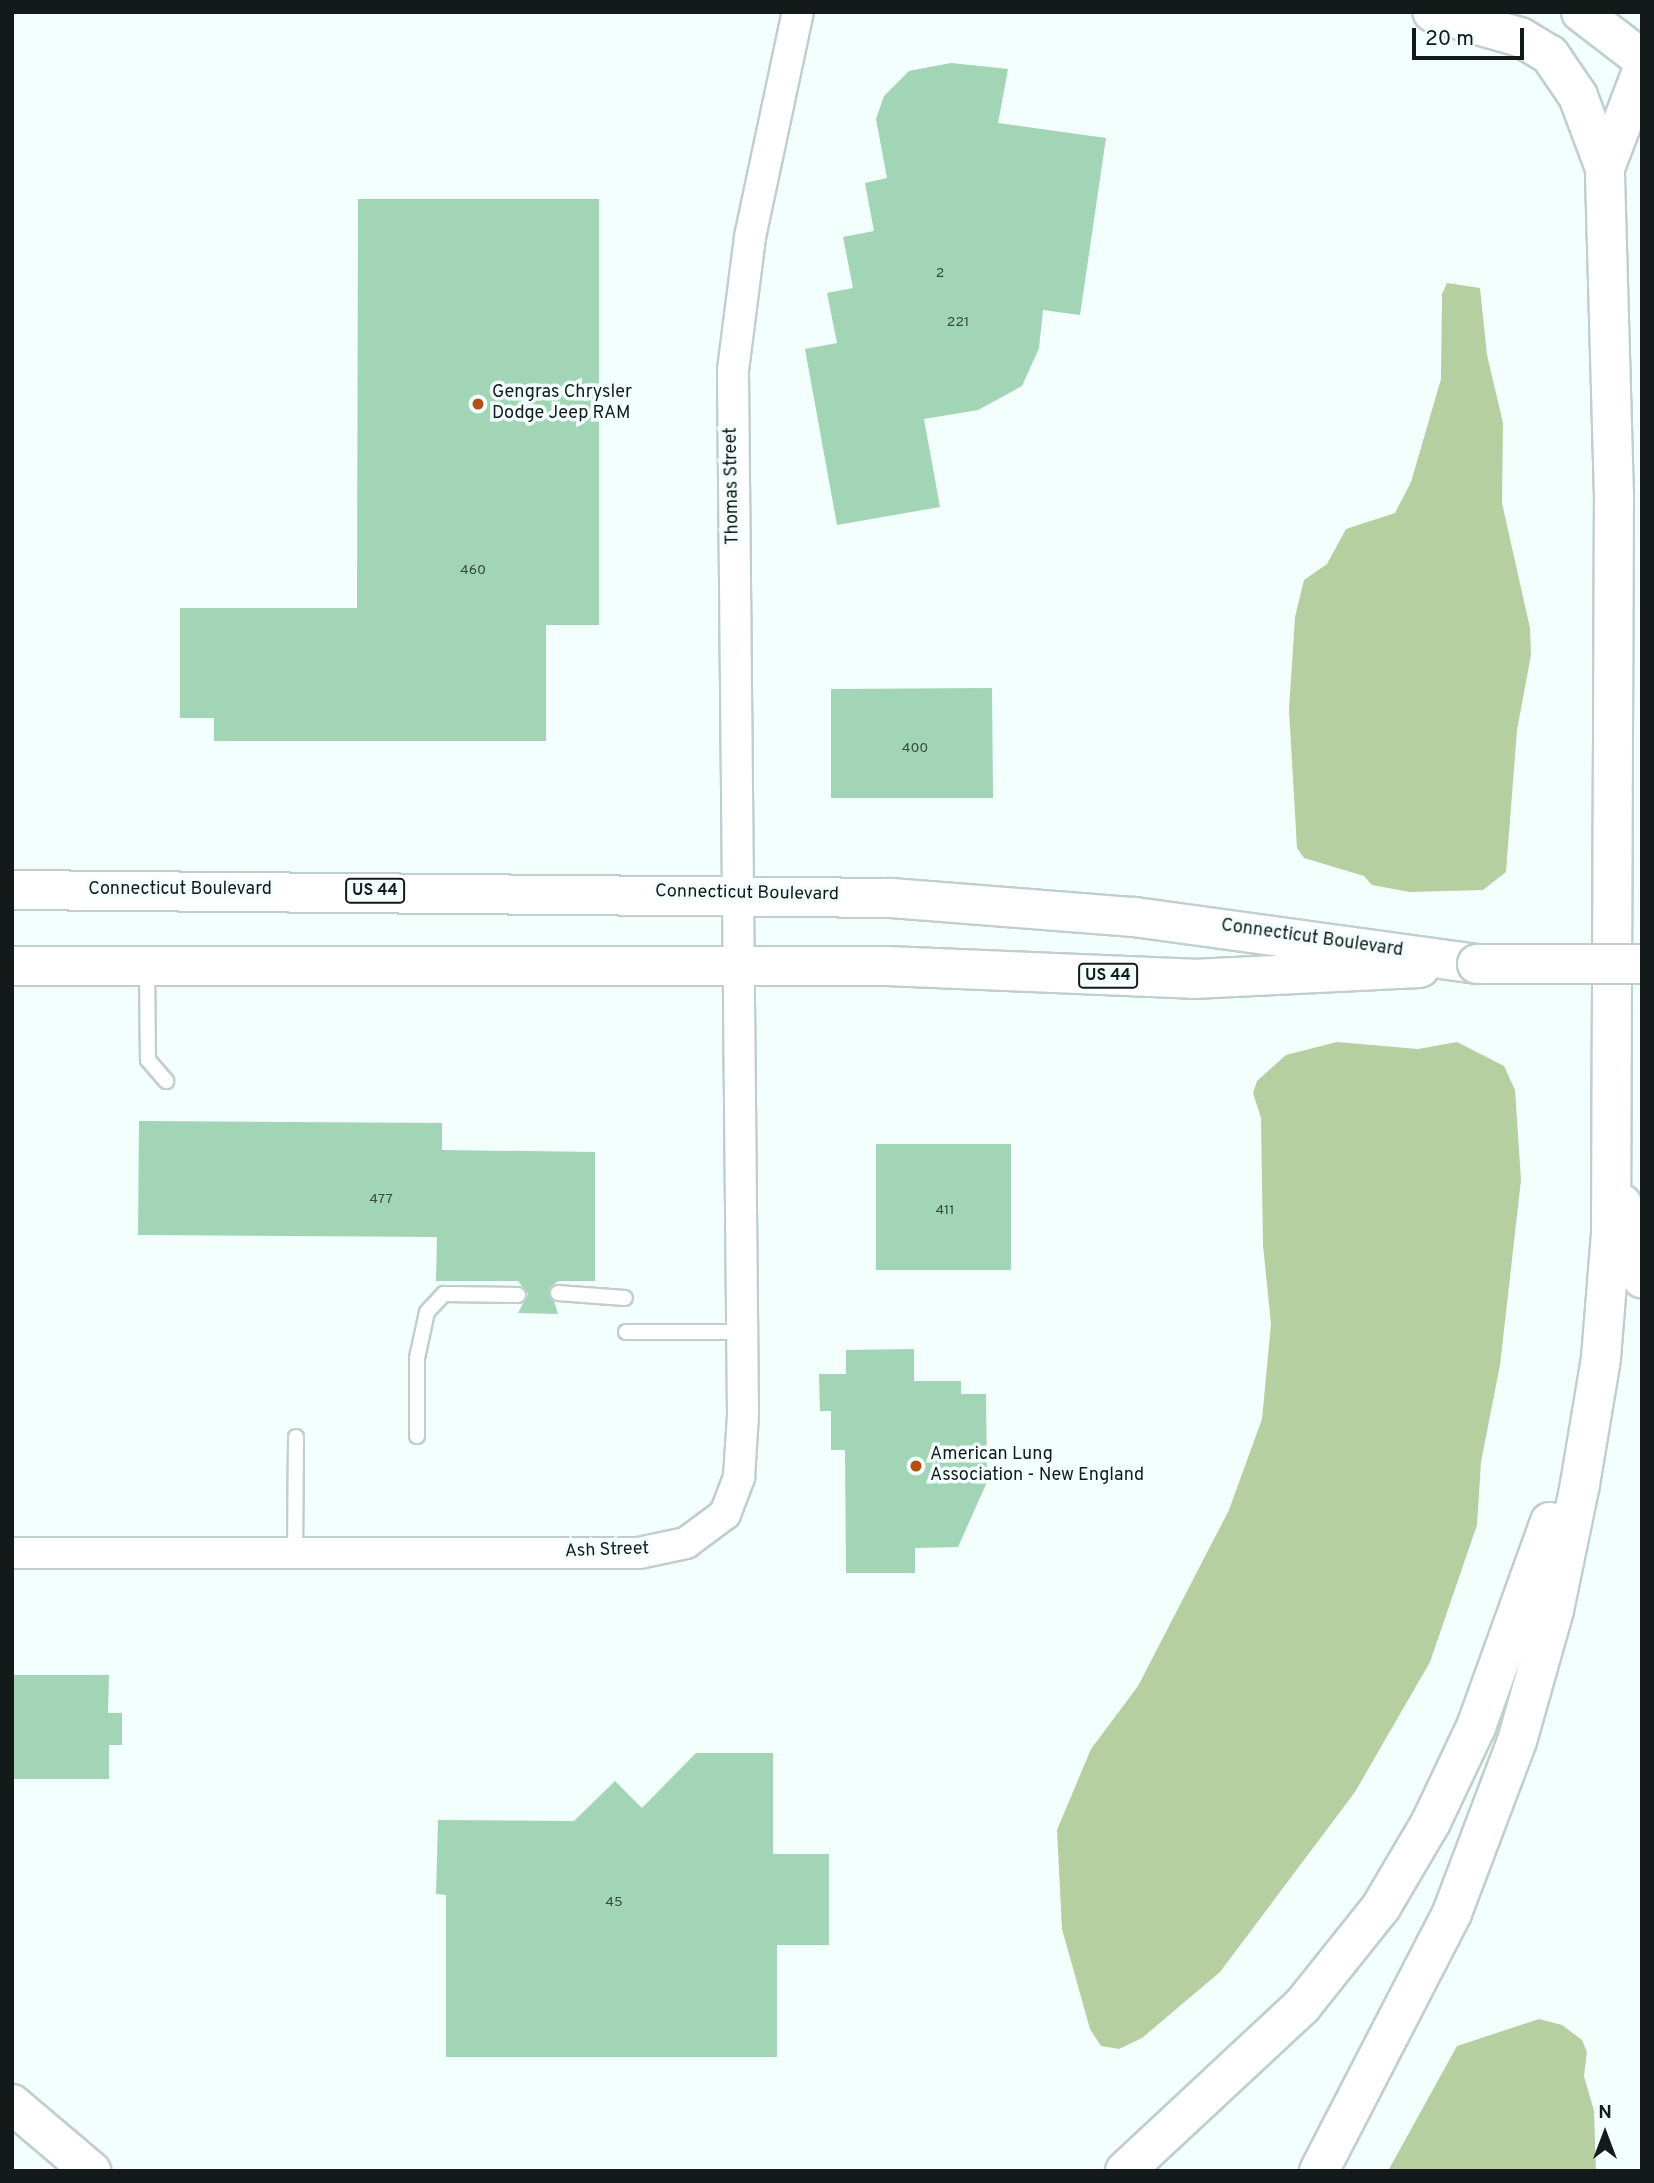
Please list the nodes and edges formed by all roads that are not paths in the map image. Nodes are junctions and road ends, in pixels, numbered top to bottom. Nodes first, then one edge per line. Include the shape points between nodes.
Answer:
1 (798, 12) edge
2 (1432, 12) edge
3 (1581, 12) edge
4 (1642, 59) edge
5 (1642, 71) edge
6 (1605, 168) junction
7 (12, 890) edge
8 (737, 893) junction
9 (1477, 964) junction
10 (1642, 964) edge
11 (12, 966) edge
12 (737, 966) junction
13 (147, 967) junction
14 (166, 1082) dead end
15 (1613, 1183) junction
16 (1642, 1278) edge
17 (558, 1293) dead end
18 (518, 1295) dead end
19 (625, 1297) dead end
20 (626, 1332) dead end
21 (742, 1332) junction
22 (1604, 1332) junction
23 (417, 1436) dead end
24 (296, 1437) dead end
25 (12, 1553) edge
26 (295, 1553) junction
27 (12, 2104) edge
28 (91, 2171) edge
29 (1125, 2171) edge
30 (1320, 2171) edge

1 - 8 street, Thomas Street via 750,237 733,370
2 - 6 main road via 1520,37 1550,55 1578,96
3 - 4 main road
5 - 6 main road
6 - 15 main road via 1614,497
7 - 8 main road, Connecticut Boulevard / US 44
8 - 9 main road, Connecticut Boulevard / US 44 via 1046,908 1365,945
8 - 12 street, Thomas Street
9 - 10 main road, Connecticut Boulevard / US 44, bridge
9 - 12 main road, Connecticut Boulevard / US 44 via 1193,979 887,966
11 - 13 main road, Connecticut Boulevard / US 44
12 - 13 main road, Connecticut Boulevard / US 44
12 - 21 street, Ash Street
13 - 14 lane via 148,1060
15 - 16 main road
15 - 22 main road
17 - 19 lane
18 - 23 lane via 444,1294 426,1312 417,1358
20 - 21 lane
21 - 26 street, Ash Street via 739,1477 725,1514 686,1543 639,1553
22 - 29 main road via 1518,1620 1471,1739 1418,1846 1369,1924 1316,1991 1210,2097
22 - 30 main road via 1561,1579 1505,1777 1418,1987
24 - 26 lane
25 - 26 street, Ash Street
27 - 28 main road

